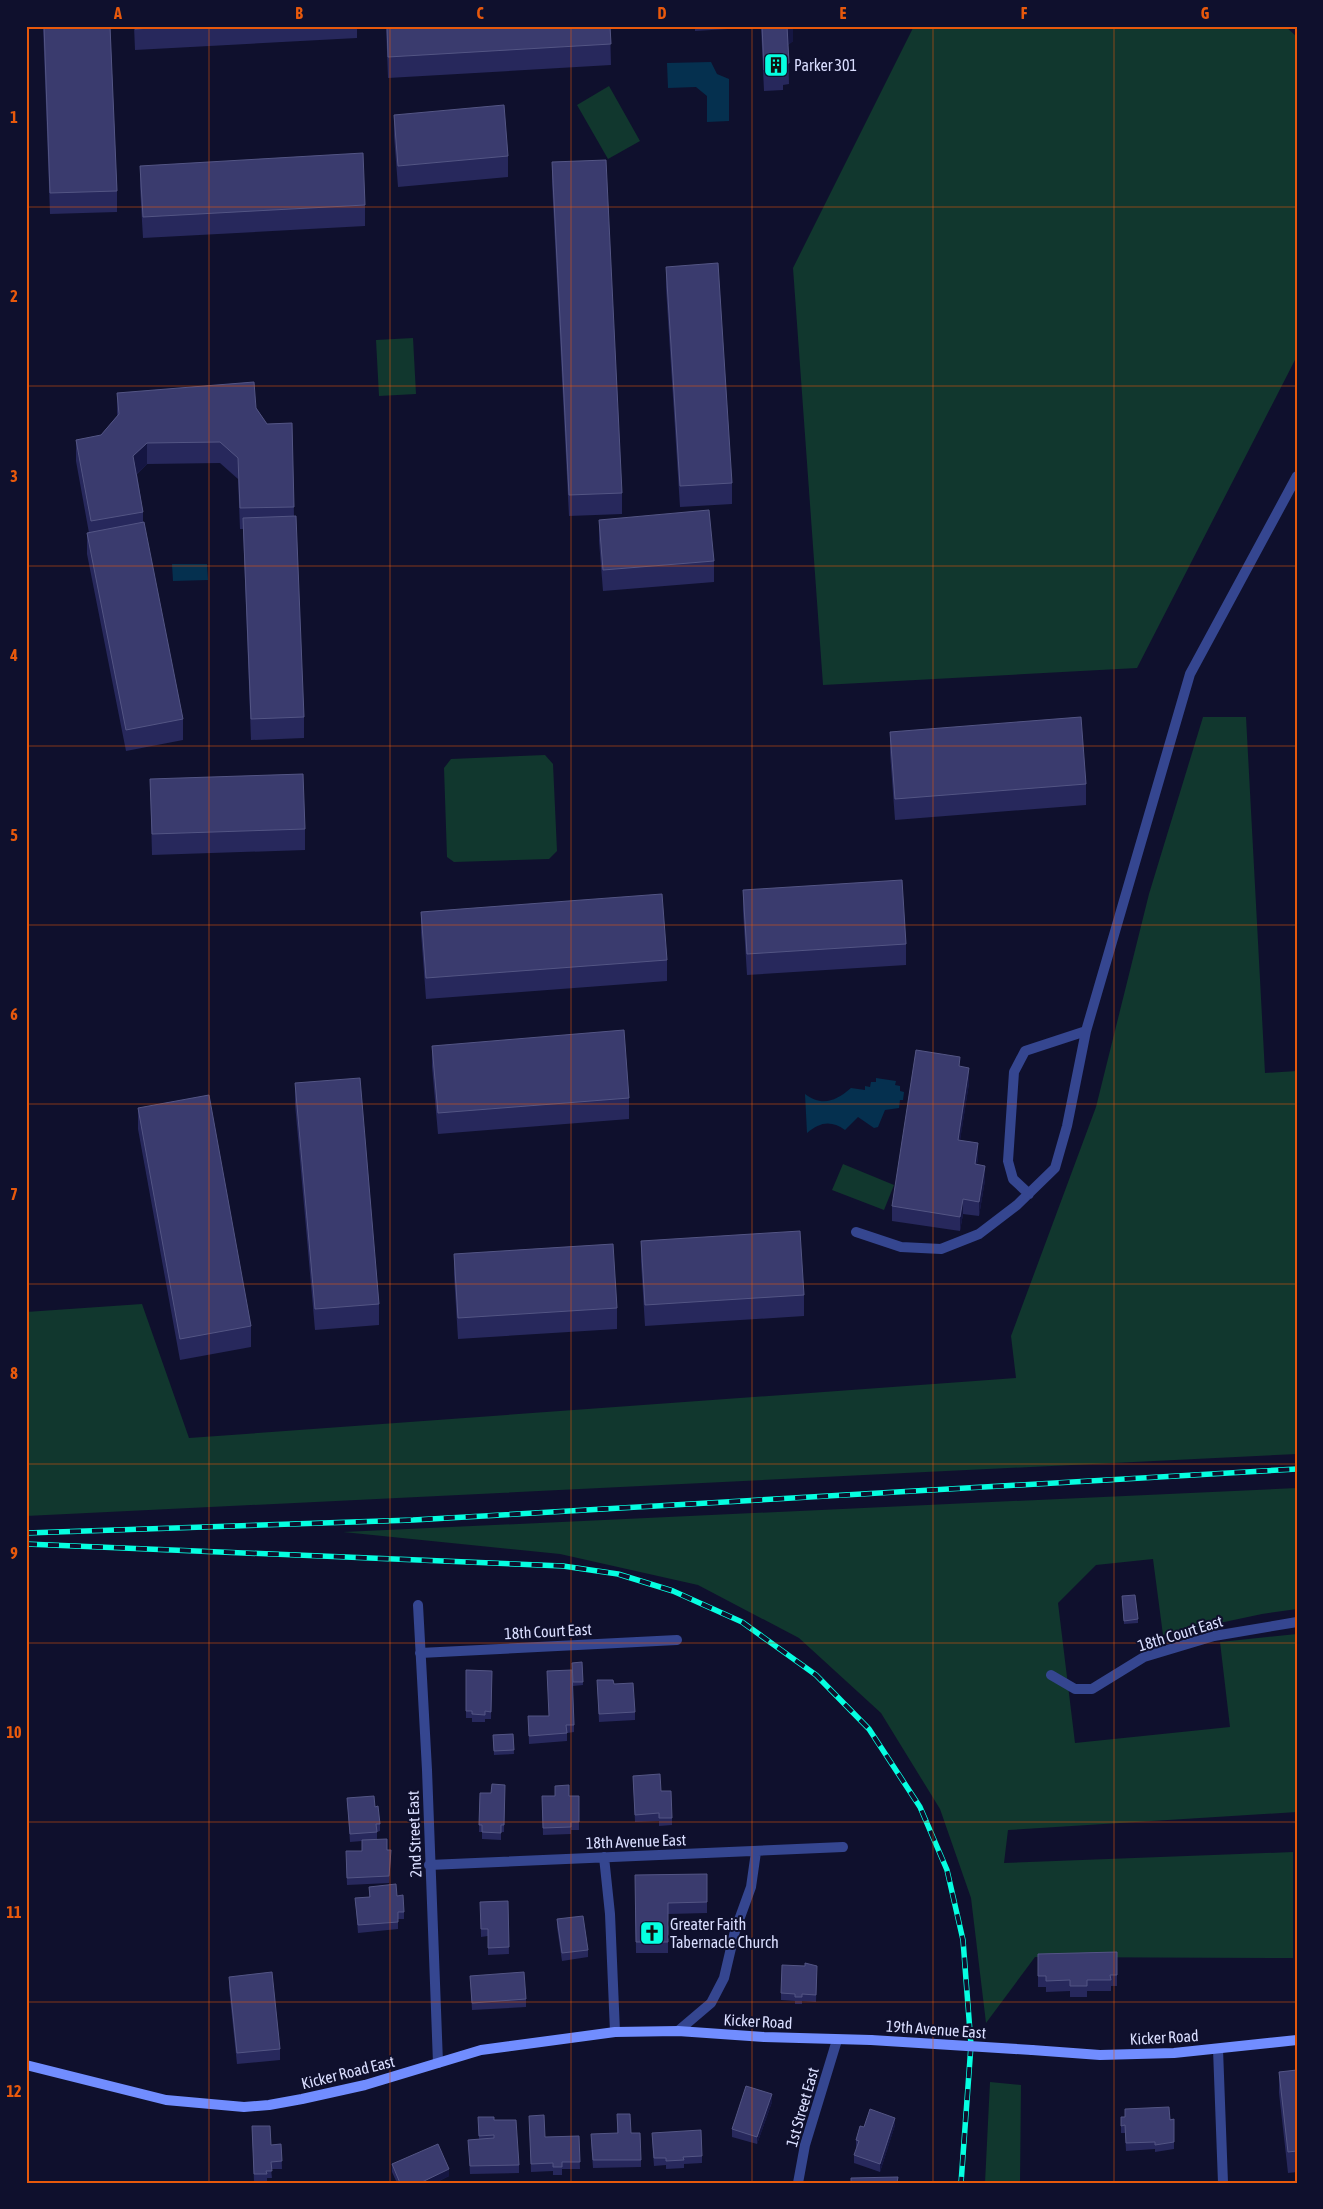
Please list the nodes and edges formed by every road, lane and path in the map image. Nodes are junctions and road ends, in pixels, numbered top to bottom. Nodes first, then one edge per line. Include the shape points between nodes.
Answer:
1 (1297, 476) edge
2 (1086, 1031) junction
3 (1029, 1194) junction
4 (856, 1232) dead end
5 (418, 1605) dead end
6 (1297, 1622) edge
7 (677, 1640) dead end
8 (420, 1653) junction
9 (1051, 1675) dead end
10 (843, 1847) dead end
11 (756, 1852) junction
12 (604, 1858) junction
13 (429, 1865) junction
14 (678, 2031) junction
15 (615, 2032) junction
16 (837, 2040) junction
17 (1297, 2040) edge
18 (1218, 2049) junction
19 (1032, 2050) joint
20 (438, 2063) junction
21 (26, 2065) edge
22 (798, 2183) edge
23 (1223, 2183) edge

1 - 2 street via 1190,674
2 - 3 street via 1055,1168
2 - 3 street via 1025,1051 1014,1072 1008,1160 1013,1179
3 - 4 street via 978,1234 941,1248 902,1247
5 - 8 street, 2nd Street East
6 - 9 street, 18th Court East via 1214,1636 1144,1657 1092,1688 1075,1688
7 - 8 street, 18th Court East
8 - 13 street, 2nd Street East
10 - 11 street, 18th Avenue East
11 - 12 street, 18th Avenue East
11 - 14 street via 751,1887 724,1978 712,2003
12 - 13 street, 18th Avenue East
12 - 15 street
13 - 20 street, 2nd Street East
14 - 15 main road, Kicker Road East
14 - 16 main road, Kicker Road
15 - 20 main road, Kicker Road East via 481,2050
16 - 19 main road, 19th Avenue East, bridge
16 - 22 street, 1st Street East
17 - 18 main road, Kicker Road
18 - 19 main road, Kicker Road via 1100,2055
18 - 23 street
20 - 21 main road, Kicker Road East via 365,2086 269,2105 244,2106 166,2100

